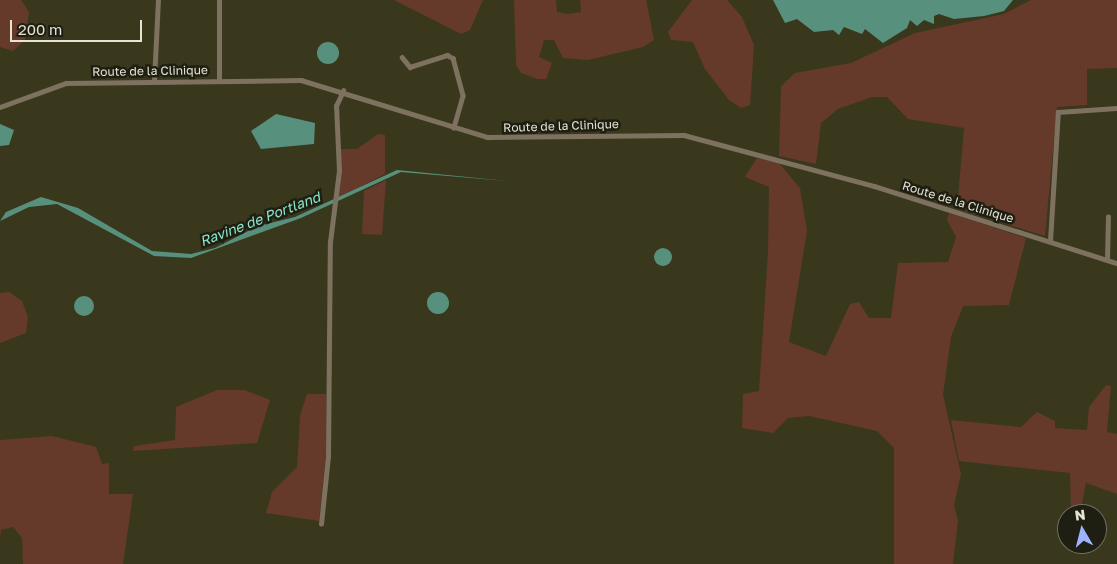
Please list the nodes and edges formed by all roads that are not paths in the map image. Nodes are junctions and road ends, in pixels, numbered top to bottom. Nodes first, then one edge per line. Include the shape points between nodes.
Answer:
1 (158, 0) edge
2 (219, 0) edge
3 (402, 57) dead end
4 (219, 80) junction
5 (154, 81) junction
6 (343, 91) junction
7 (0, 107) edge
8 (1117, 108) edge
9 (454, 128) junction
10 (1108, 217) dead end
11 (1050, 241) junction
12 (1107, 260) junction
13 (1117, 263) edge
14 (321, 524) dead end

1 - 5 street
2 - 4 street
3 - 9 street via 410,67 447,55 453,58 463,96
4 - 5 street, Route de la Clinique
4 - 6 street, Route de la Clinique via 286,78
5 - 7 street, Route de la Clinique via 66,83
6 - 9 street, Route de la Clinique
6 - 14 street via 336,106 339,150 334,207 328,456
8 - 11 street via 1058,112
9 - 11 street, Route de la Clinique via 511,139 684,135 874,186
10 - 12 street
11 - 12 street, Route de la Clinique
12 - 13 street, Route de la Clinique

